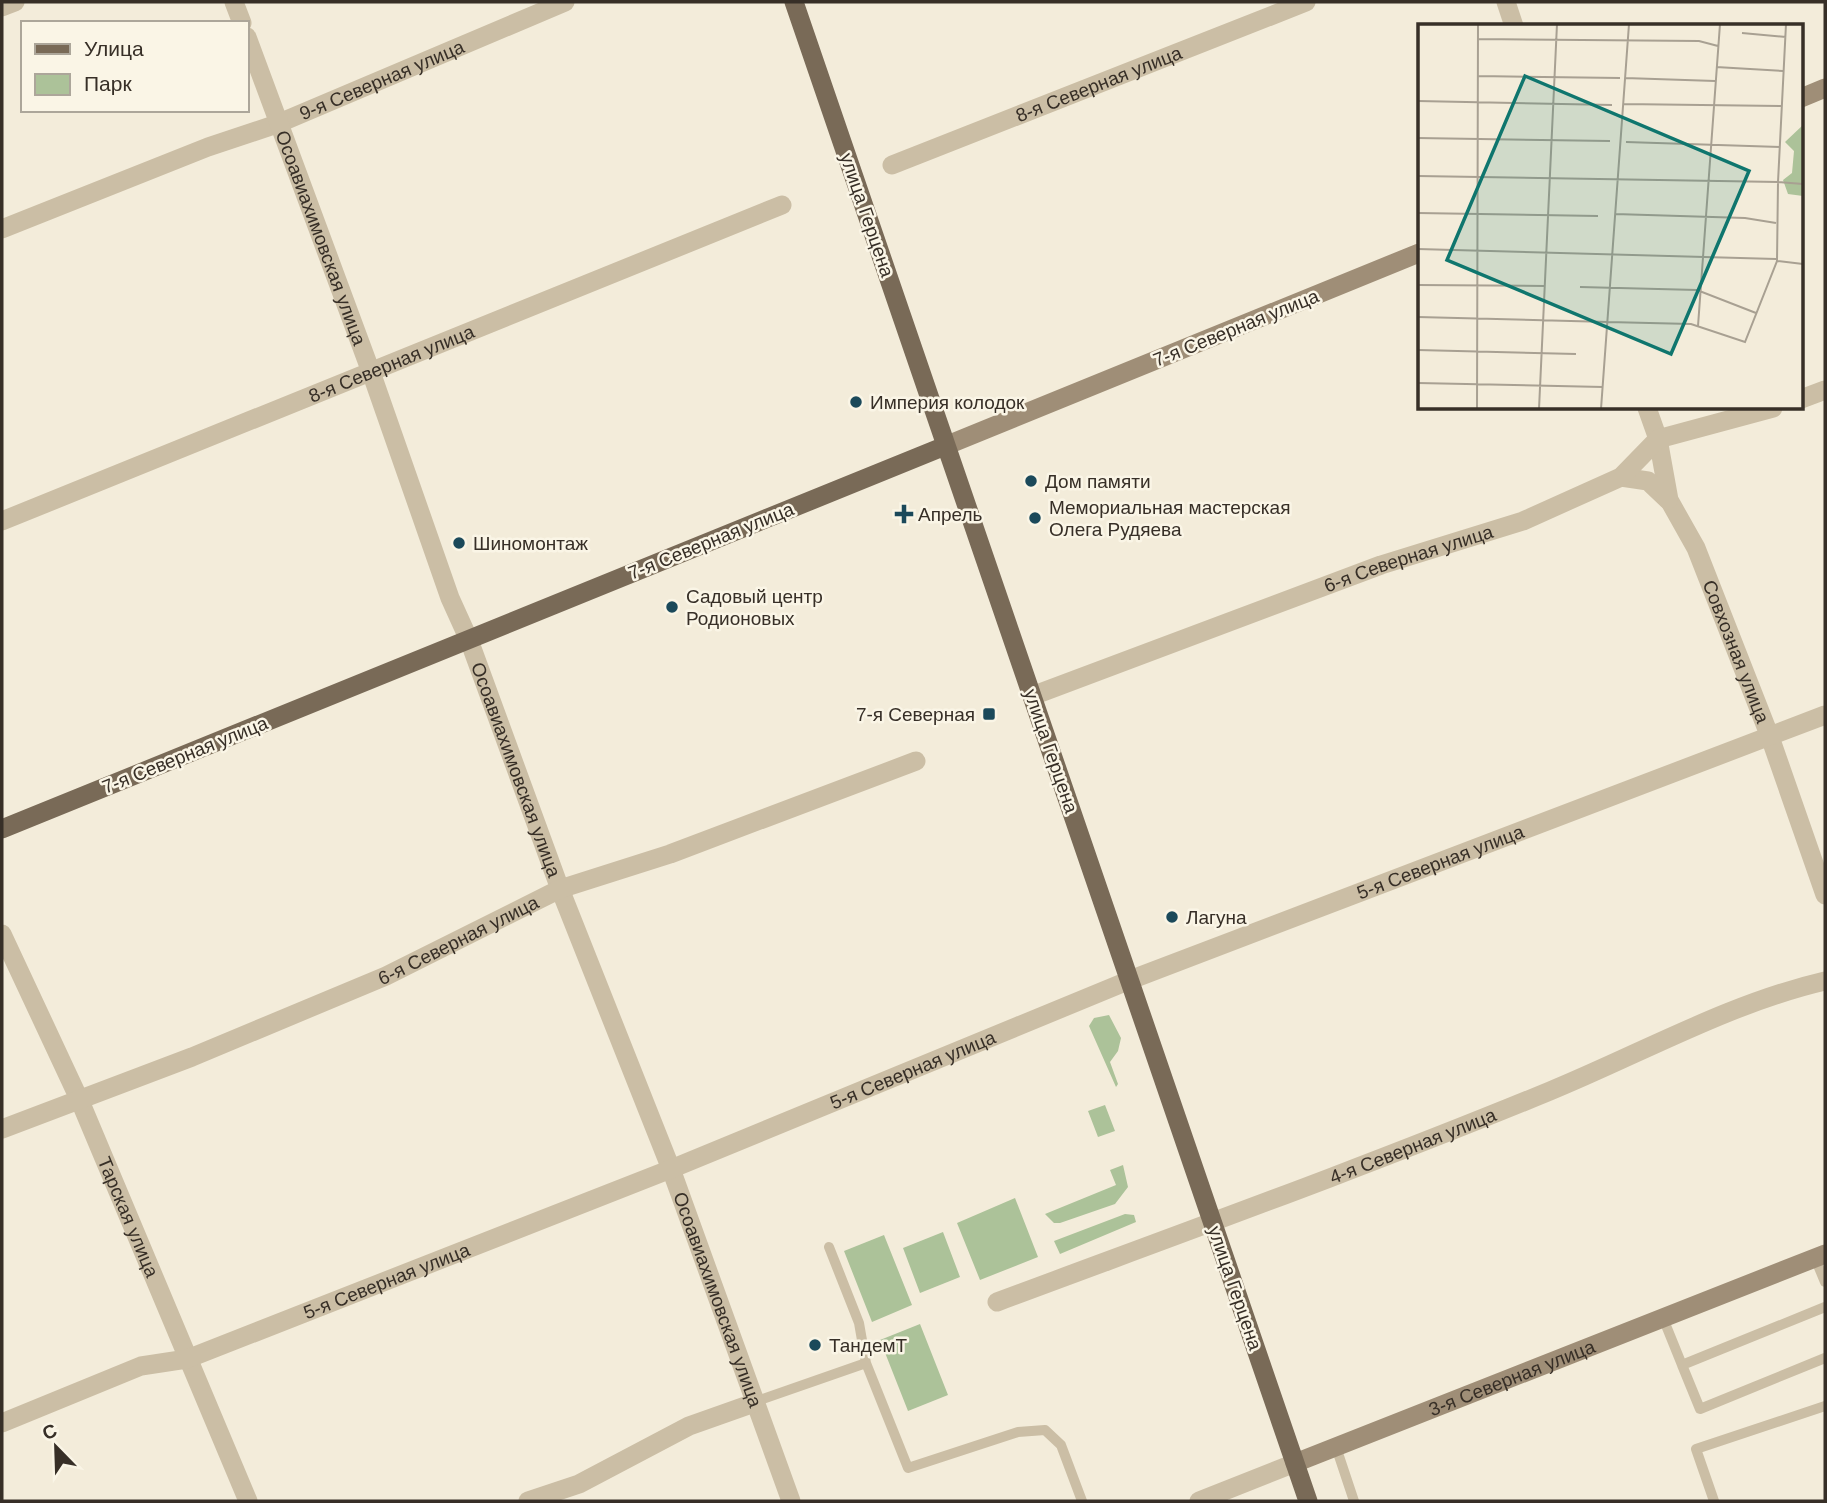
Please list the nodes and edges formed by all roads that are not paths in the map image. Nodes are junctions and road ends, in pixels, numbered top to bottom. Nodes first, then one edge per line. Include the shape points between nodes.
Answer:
1 (15, 2) edge
2 (234, 2) edge
3 (565, 2) edge
4 (793, 2) edge
5 (1306, 2) edge
6 (1506, 2) edge
7 (2, 7) edge
8 (241, 21) edge
9 (1513, 24) edge
10 (248, 40) edge
11 (1825, 88) edge
12 (1802, 98) edge
13 (277, 124) junction
14 (892, 165) dead end
15 (782, 205) dead end
16 (2, 229) edge
17 (1418, 253) edge
18 (371, 372) junction
19 (1825, 390) edge
20 (1802, 398) edge
21 (1648, 410) edge
22 (1766, 410) edge
23 (1658, 439) junction
24 (945, 446) junction
25 (1621, 477) junction
26 (1668, 500) junction
27 (2, 521) edge
28 (469, 640) junction
29 (1032, 696) junction
30 (1825, 715) edge
31 (1770, 737) junction
32 (916, 761) dead end
33 (2, 829) edge
34 (560, 889) junction
35 (1825, 895) edge
36 (2, 934) edge
37 (1130, 980) junction
38 (1825, 981) edge
39 (80, 1101) junction
40 (2, 1129) edge
41 (671, 1169) junction
42 (1214, 1224) junction
43 (829, 1247) dead end
44 (1820, 1256) edge
45 (1825, 1282) edge
46 (997, 1302) dead end
47 (1825, 1307) edge
48 (1663, 1318) junction
49 (1825, 1358) edge
50 (187, 1359) junction
51 (866, 1363) junction
52 (1682, 1365) junction
53 (754, 1403) junction
54 (1825, 1406) edge
55 (2, 1423) edge
56 (1336, 1447) junction
57 (1295, 1463) junction
58 (248, 1501) edge
59 (528, 1501) edge
60 (791, 1501) edge
61 (1082, 1501) edge
62 (1199, 1501) edge
63 (1308, 1501) edge
64 (1354, 1501) edge
65 (1714, 1501) edge

1 - 7 street
2 - 8 street
3 - 13 street, 9-я Северная улица
4 - 24 main road, улица Герцена
5 - 14 street, 8-я Северная улица
6 - 9 street
10 - 13 street, Осоавиахимовская улица
11 - 12 main road
13 - 16 street, 9-я Северная улица
13 - 18 street, Осоавиахимовская улица
15 - 18 street, 8-я Северная улица
17 - 24 main road, 7-я Северная улица
18 - 27 street, 8-я Северная улица
18 - 28 street, Осоавиахимовская улица
19 - 20 street
21 - 23 street, Совхозная улица
22 - 23 street
23 - 25 street, 6-я Северная улица
23 - 26 street, Совхозная улица
24 - 28 main road, 7-я Северная улица
24 - 29 main road, улица Герцена
25 - 26 street via 1648,481
25 - 29 street, 6-я Северная улица via 1523,522 1381,565
26 - 31 street, Совхозная улица via 1696,548
28 - 33 main road, 7-я Северная улица
28 - 34 street, Осоавиахимовская улица
29 - 37 main road, улица Герцена
30 - 31 street, 5-я Северная улица
31 - 35 street, Совхозная улица
31 - 37 street, 5-я Северная улица
32 - 34 street, 6-я Северная улица via 670,854
34 - 39 street, 6-я Северная улица via 386,976
34 - 41 street, Осоавиахимовская улица
36 - 39 street, Тарская улица
37 - 41 street, 5-я Северная улица
37 - 42 main road, улица Герцена
38 - 42 street, 4-я Северная улица via 1770,998
39 - 40 street, 6-я Северная улица
39 - 50 street, Тарская улица
41 - 50 street, 5-я Северная улица
41 - 53 street, Осоавиахимовская улица
42 - 46 street, 4-я Северная улица
42 - 57 main road, улица Герцена
43 - 51 lane via 859,1324
44 - 45 lane
44 - 48 main road, 3-я Северная улица
47 - 52 lane
48 - 52 lane
48 - 56 main road, 3-я Северная улица
49 - 52 lane via 1700,1409
50 - 55 street, 5-я Северная улица via 141,1366
50 - 58 street, Тарская улица
51 - 53 lane
51 - 61 lane via 908,1468 1018,1432 1045,1430 1061,1445
53 - 59 street via 689,1426 579,1484
53 - 60 street, Осоавиахимовская улица
54 - 65 lane via 1696,1449
56 - 57 main road, 3-я Северная улица
56 - 64 lane
57 - 62 street, 3-я Северная улица
57 - 63 main road, улица Герцена

